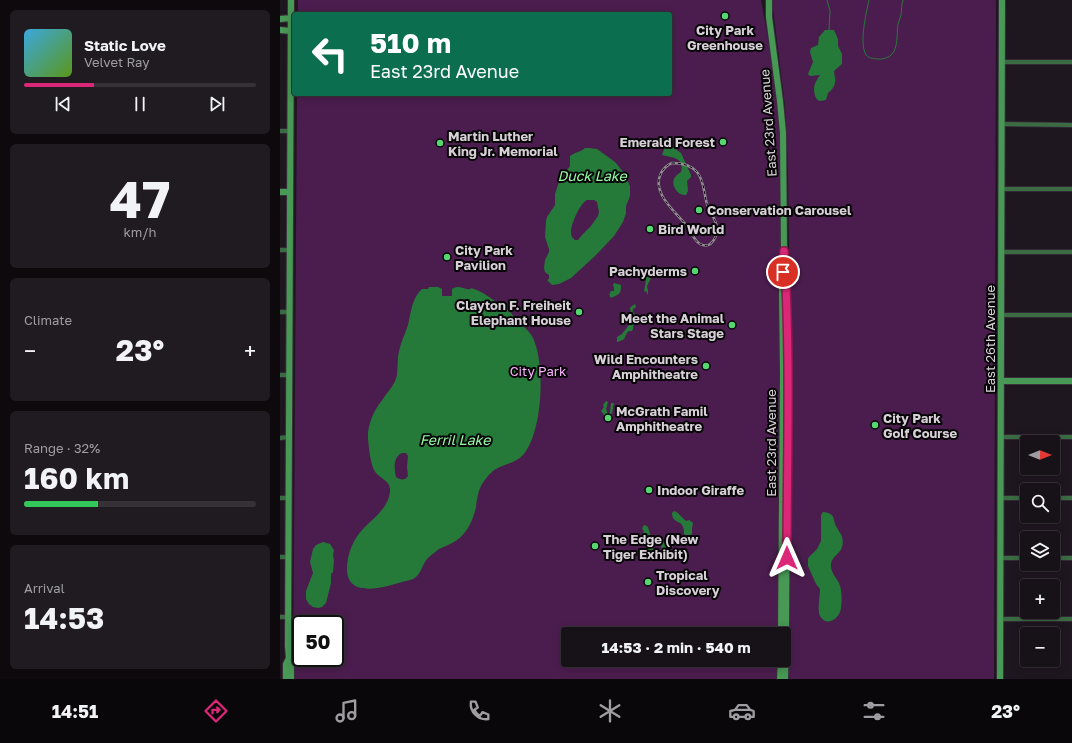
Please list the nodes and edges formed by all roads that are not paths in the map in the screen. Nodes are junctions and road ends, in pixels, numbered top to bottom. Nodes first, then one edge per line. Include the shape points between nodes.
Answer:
1 (291, 0) edge
2 (764, 0) edge
3 (769, 0) edge
4 (1002, 0) edge
5 (769, 17) junction
6 (291, 18) junction
7 (280, 19) edge
8 (280, 30) edge
9 (291, 31) junction
10 (1002, 62) junction
11 (1072, 62) edge
12 (1002, 124) junction
13 (1072, 124) edge
14 (280, 131) edge
15 (291, 131) junction
16 (1001, 189) junction
17 (1072, 189) edge
18 (280, 192) edge
19 (290, 192) junction
20 (280, 250) edge
21 (290, 250) junction
22 (784, 251) junction
23 (1001, 252) junction
24 (1072, 252) edge
25 (280, 312) edge
26 (290, 312) junction
27 (1001, 315) junction
28 (1072, 315) edge
29 (280, 375) edge
30 (289, 375) junction
31 (1001, 381) junction
32 (1072, 381) edge
33 (1001, 437) junction
34 (1072, 437) edge
35 (280, 438) edge
36 (289, 438) junction
37 (280, 498) edge
38 (289, 498) junction
39 (1000, 498) junction
40 (1020, 498) edge
41 (1060, 498) edge
42 (1072, 498) edge
43 (280, 557) edge
44 (289, 557) junction
45 (1000, 558) junction
46 (1020, 558) edge
47 (1060, 558) edge
48 (1072, 558) edge
49 (280, 617) edge
50 (288, 617) junction
51 (1000, 619) junction
52 (1072, 620) edge
53 (781, 627) edge
54 (781, 667) edge
55 (286, 678) edge
56 (783, 679) edge
57 (1000, 679) edge

1 - 6 main road
2 - 5 main road, East 23rd Avenue
3 - 5 main road, East 23rd Avenue
4 - 10 main road, East 26th Avenue
5 - 22 main road, East 23rd Avenue via 782,123
6 - 7 main road
6 - 9 main road
8 - 9 main road
9 - 15 main road
10 - 11 street
10 - 12 main road, East 26th Avenue
12 - 13 street
12 - 16 main road, East 26th Avenue
14 - 15 street
15 - 19 main road
16 - 17 street
16 - 23 main road, East 26th Avenue
18 - 19 main road
19 - 21 main road
20 - 21 street
21 - 26 main road
22 - 53 main road, East 23rd Avenue
22 - 56 main road, East 23rd Avenue via 788,362 787,611
23 - 24 street
23 - 27 main road, East 26th Avenue
25 - 26 street
26 - 30 main road
27 - 28 street
27 - 31 main road, East 26th Avenue
29 - 30 street
30 - 36 main road
31 - 32 main road
31 - 33 main road, East 26th Avenue
33 - 34 street
33 - 39 main road, East 26th Avenue
35 - 36 street
36 - 38 main road
37 - 38 street
38 - 44 main road
39 - 40 street
39 - 45 main road, East 26th Avenue
41 - 42 street
43 - 44 street
44 - 50 main road
45 - 46 street
45 - 51 main road, East 26th Avenue
47 - 48 street
49 - 50 street
50 - 55 main road via 289,658 286,664
51 - 52 street
51 - 57 main road, East 26th Avenue
54 - 56 main road, East 23rd Avenue

